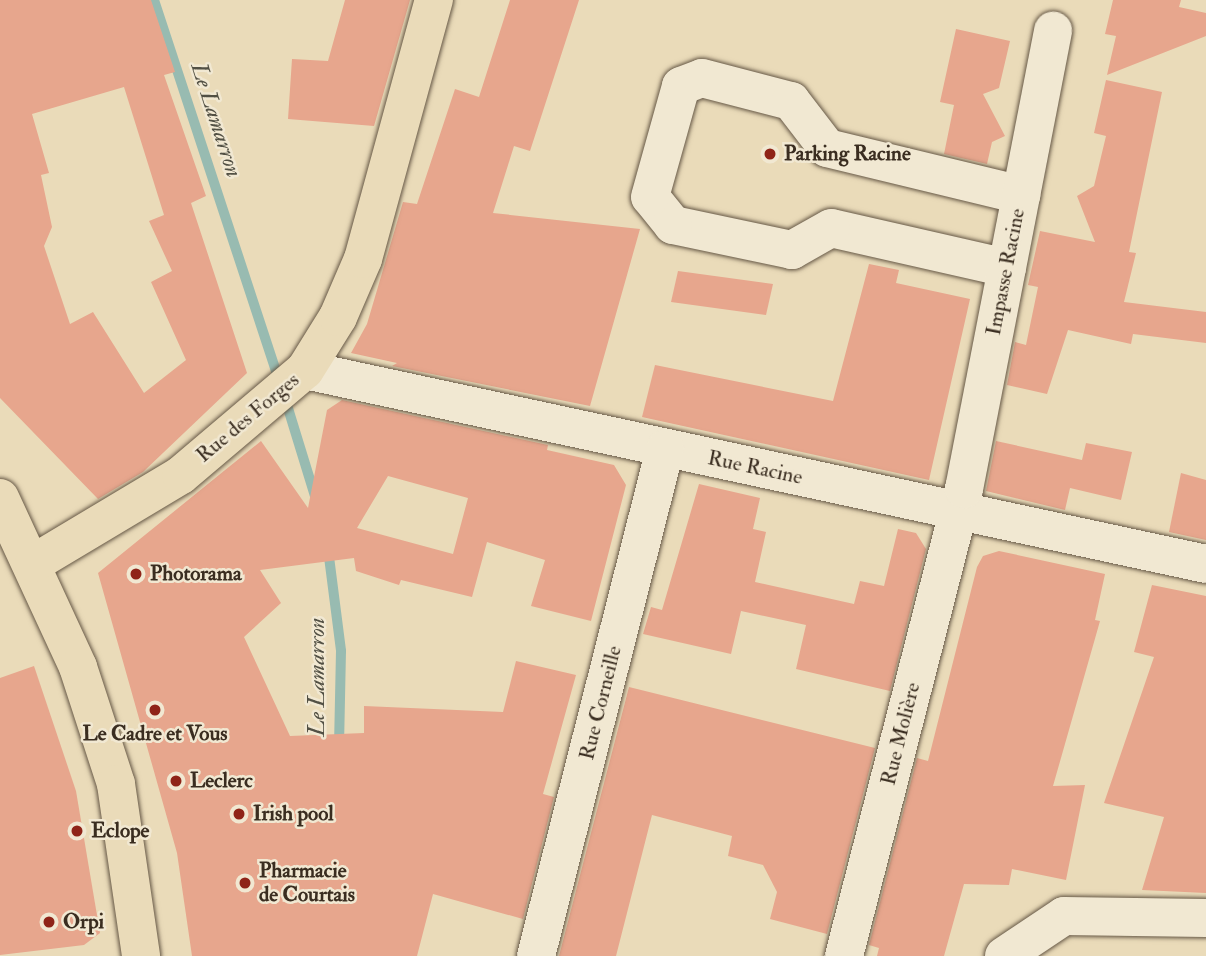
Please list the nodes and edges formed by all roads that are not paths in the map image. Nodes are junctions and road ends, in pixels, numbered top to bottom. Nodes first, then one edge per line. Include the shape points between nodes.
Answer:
1 (434, 0) edge
2 (1053, 31) dead end
3 (1021, 195) junction
4 (1007, 268) junction
5 (305, 370) junction
6 (665, 449) junction
7 (1, 501) edge
8 (958, 512) junction
9 (34, 563) junction
10 (1206, 564) edge
11 (1206, 918) edge
12 (141, 956) edge
13 (536, 956) edge
14 (844, 956) edge
15 (1004, 956) edge

1 - 5 main road, Rue des Forges via 363,259 338,317
2 - 3 street, Impasse Racine
3 - 4 street, Impasse Racine
3 - 4 street via 827,148 791,101 702,78 681,86 650,197 673,225 792,250 831,228
4 - 8 street, Impasse Racine
5 - 6 street, Rue Racine
5 - 9 main road, Rue des Forges via 181,475
6 - 8 street, Rue Racine
6 - 13 street, Rue Corneille
7 - 9 main road
8 - 10 street, Rue Racine
8 - 14 street, Rue Molière
9 - 12 main road via 78,667 116,784
11 - 15 street via 1064,916

